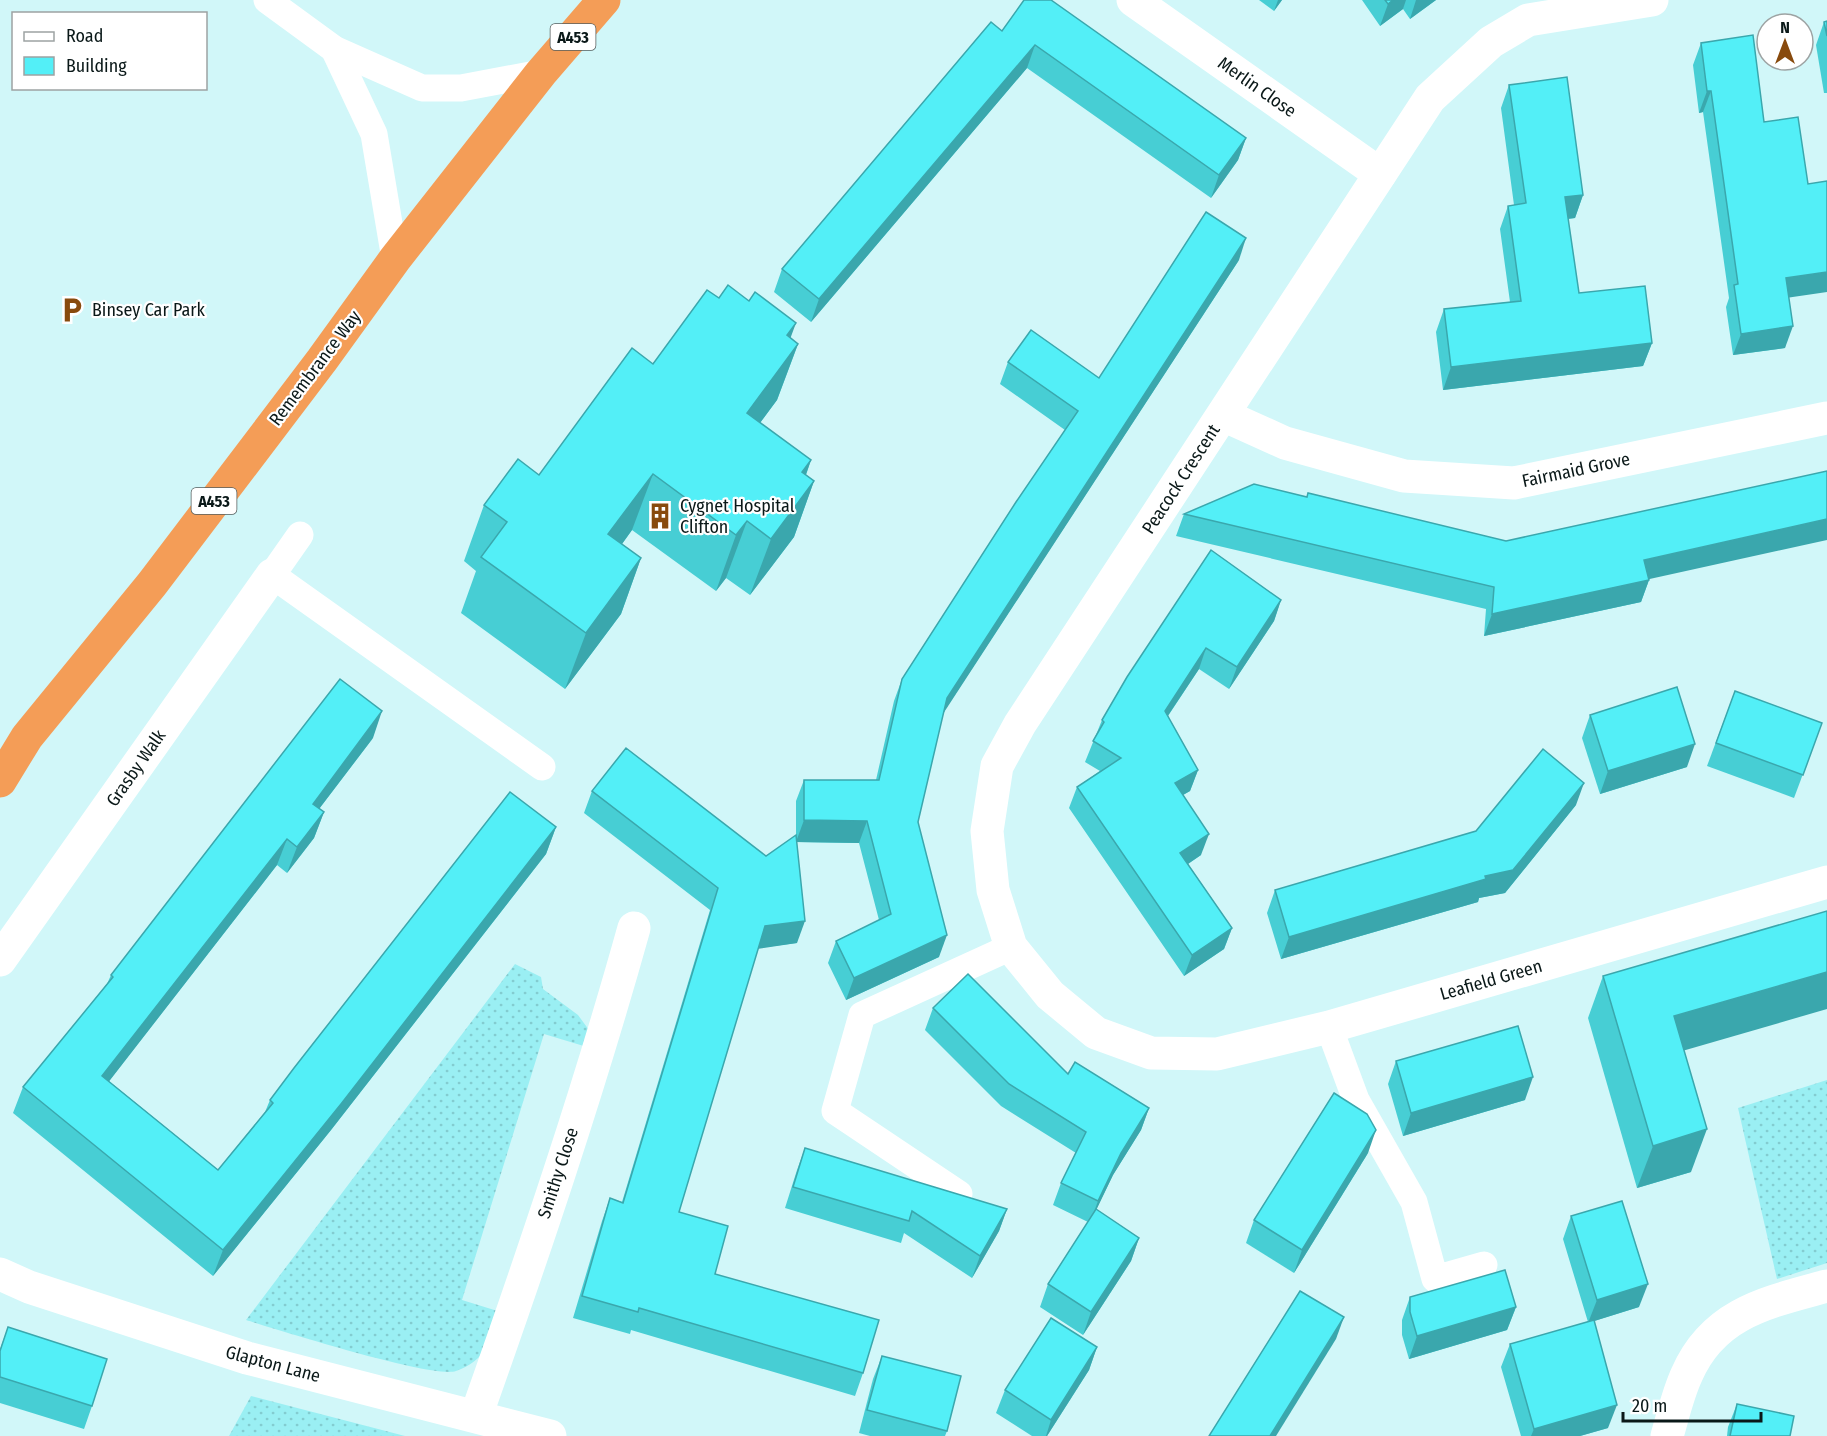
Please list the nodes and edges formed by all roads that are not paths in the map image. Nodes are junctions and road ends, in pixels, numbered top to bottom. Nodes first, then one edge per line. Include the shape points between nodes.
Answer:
1 (267, 0) edge
2 (604, 0) edge
3 (1133, 0) edge
4 (1652, 0) edge
5 (1526, 10) edge
6 (334, 49) junction
7 (542, 73) junction
8 (1380, 174) junction
9 (395, 259) junction
10 (1223, 415) junction
11 (1827, 418) edge
12 (300, 535) dead end
13 (272, 575) junction
14 (27, 737) junction
15 (0, 758) edge
16 (542, 767) dead end
17 (0, 781) edge
18 (1827, 882) edge
19 (634, 928) dead end
20 (1011, 947) junction
21 (0, 960) edge
22 (1329, 1027) junction
23 (1151, 1053) joint
24 (959, 1194) edge
25 (1484, 1265) dead end
26 (0, 1274) edge
27 (1827, 1286) edge
28 (476, 1416) junction
29 (550, 1436) edge
30 (1667, 1436) edge

1 - 6 lane
2 - 7 highway, Remembrance Way / A453
3 - 8 street, Merlin Close
4 - 5 street, Peacock Crescent
5 - 8 street, Peacock Crescent via 1430,98
6 - 7 lane via 422,88 461,88
6 - 9 lane via 374,134
7 - 9 highway, Remembrance Way / A453
8 - 10 street, Peacock Crescent
9 - 14 highway, Remembrance Way / A453 via 152,584
10 - 11 street, Fairmaid Grove via 1285,442 1404,476 1514,483
10 - 20 street, Peacock Crescent via 1020,724 997,766 987,831 993,890
12 - 13 lane
13 - 16 lane
13 - 21 street, Grasby Walk
14 - 15 highway, Remembrance Way
14 - 17 highway, Remembrance Way / A453
18 - 22 street, Leafield Green
19 - 28 street, Smithy Close via 510,1322
20 - 23 street, Peacock Crescent via 1050,995 1096,1033
20 - 24 lane via 862,1014 835,1111
22 - 23 street, Leafield Green via 1217,1054
22 - 25 lane via 1356,1100 1414,1202 1435,1279
26 - 28 street, Glapton Lane via 247,1358
27 - 30 street via 1736,1316 1707,1340 1687,1373
28 - 29 street, Glapton Lane

